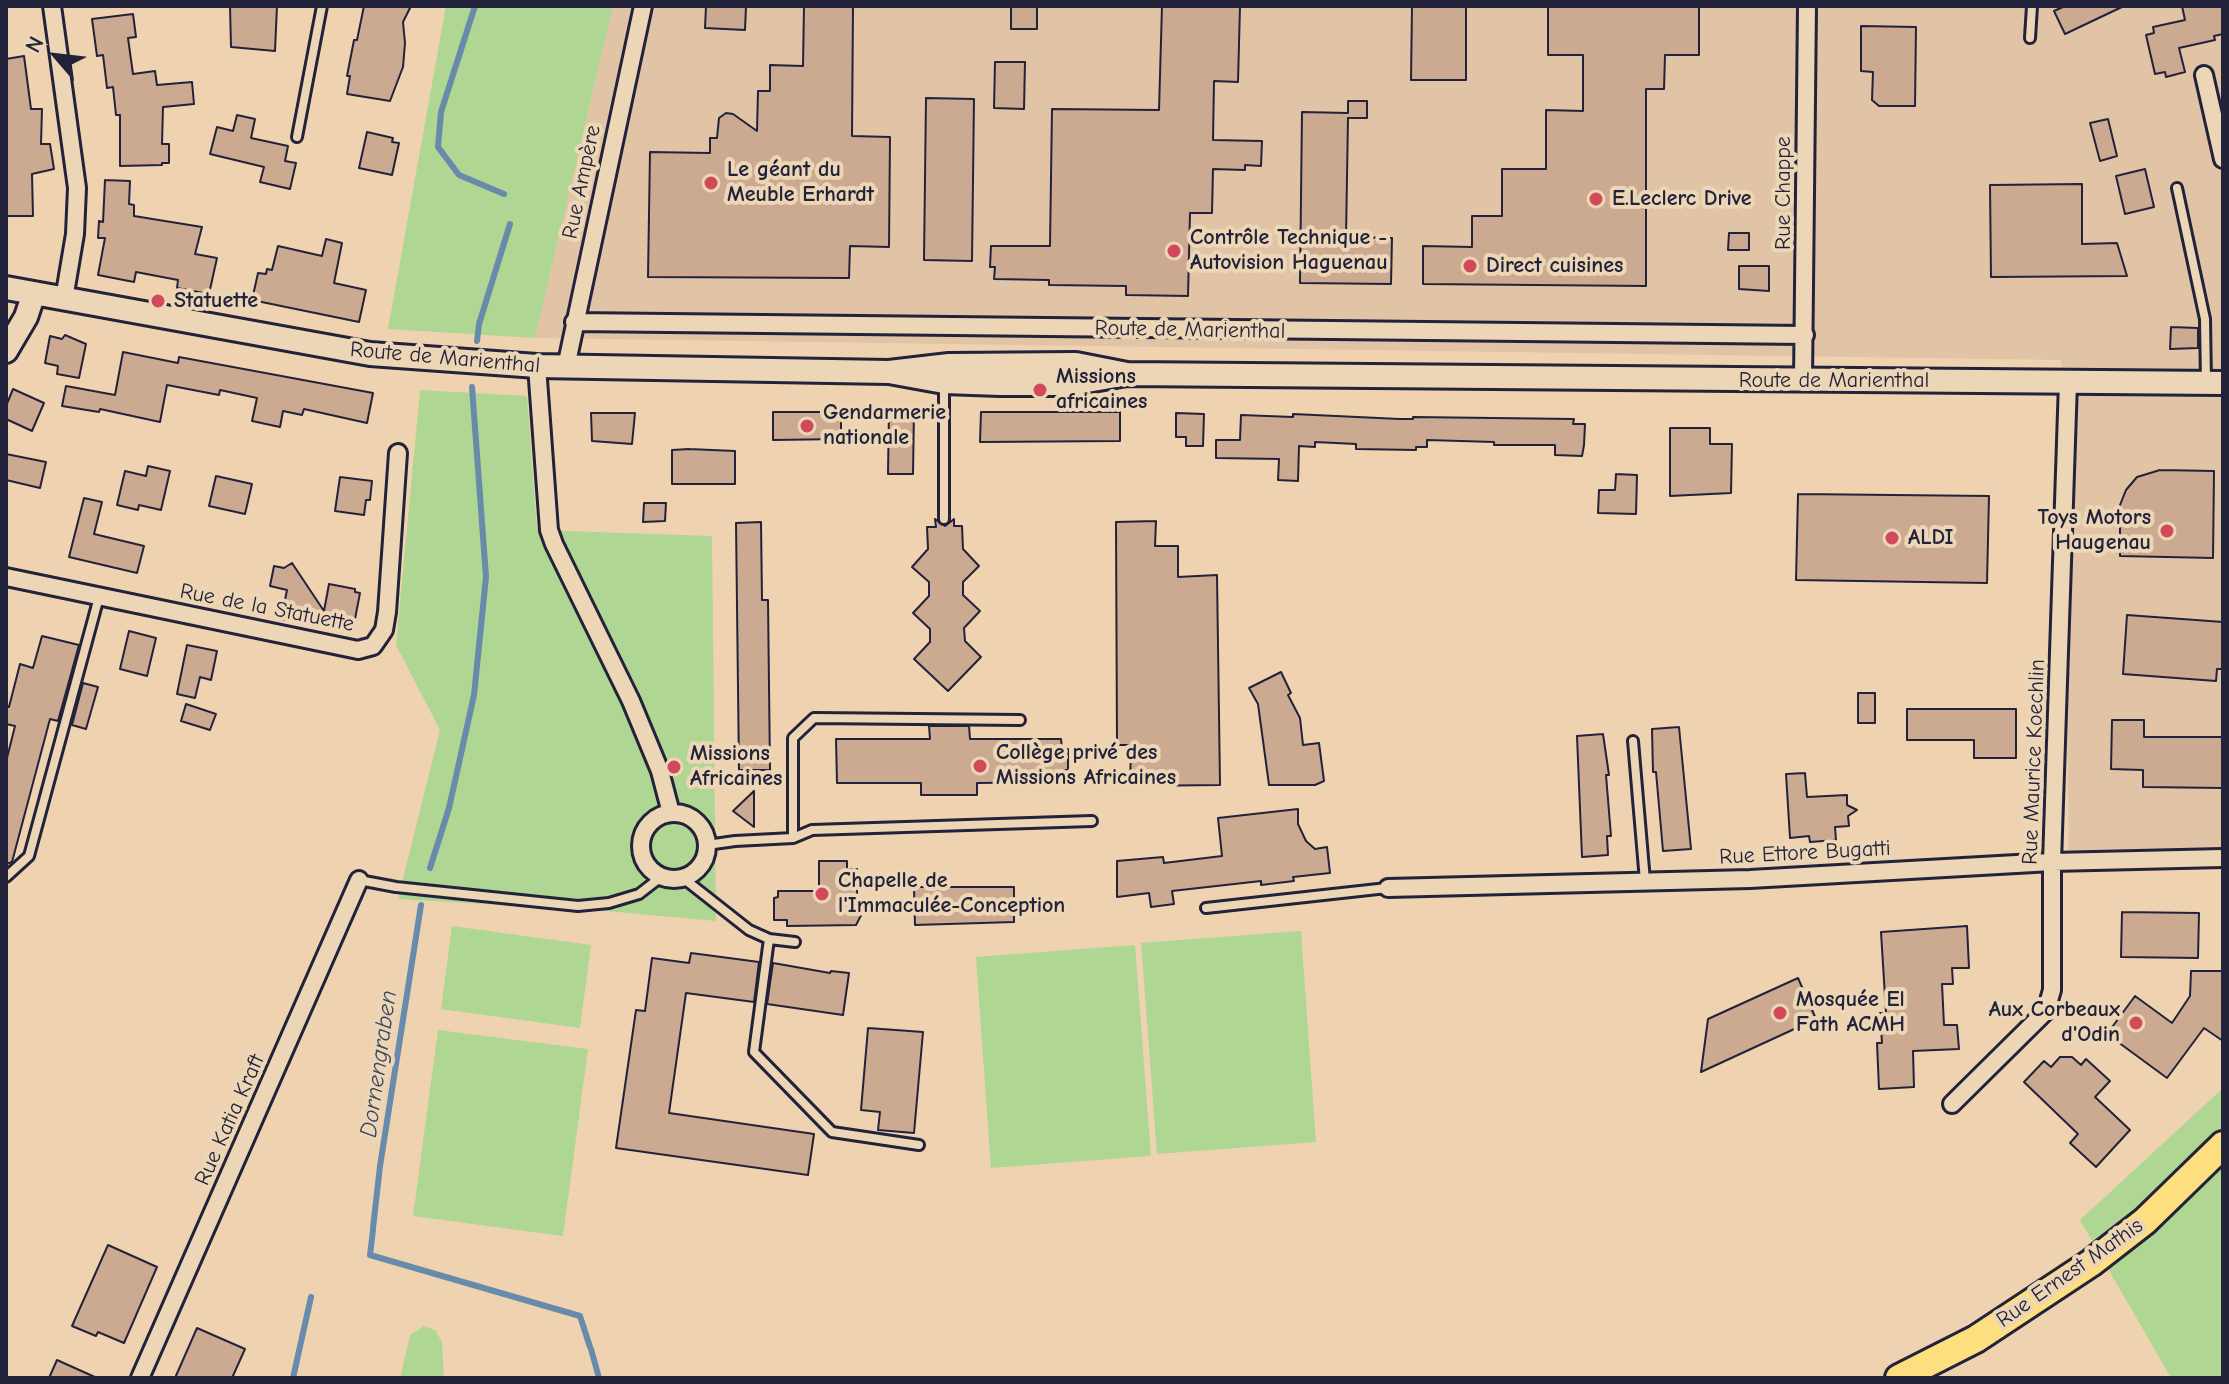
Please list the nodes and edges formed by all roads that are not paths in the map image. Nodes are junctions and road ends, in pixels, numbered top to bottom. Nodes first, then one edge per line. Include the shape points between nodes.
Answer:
1 (52, 6) edge
2 (322, 6) edge
3 (643, 6) edge
4 (1807, 6) edge
5 (2032, 6) edge
6 (2030, 38) dead end
7 (2204, 75) dead end
8 (297, 137) dead end
9 (2223, 159) edge
10 (2177, 188) dead end
11 (6, 288) edge
12 (34, 293) junction
13 (64, 299) junction
14 (574, 322) junction
15 (1805, 335) junction
16 (6, 351) edge
17 (537, 366) junction
18 (566, 367) junction
19 (944, 374) junction
20 (1803, 381) junction
21 (2068, 382) junction
22 (2215, 382) edge
23 (398, 453) dead end
24 (944, 519) dead end
25 (6, 577) edge
26 (99, 596) junction
27 (1020, 720) dead end
28 (1633, 741) dead end
29 (671, 813) junction
30 (1092, 821) dead end
31 (793, 838) junction
32 (707, 845) junction
33 (2223, 858) edge
34 (2052, 862) junction
35 (6, 877) edge
36 (661, 877) junction
37 (683, 878) junction
38 (359, 880) joint
39 (1645, 882) junction
40 (1388, 888) joint
41 (1206, 908) dead end
42 (769, 939) junction
43 (795, 942) dead end
44 (1952, 1104) dead end
45 (919, 1145) dead end
46 (2223, 1145) edge
47 (140, 1378) edge
48 (1899, 1378) edge

1 - 13 street via 77,188
2 - 8 lane
3 - 14 street, Rue Ampère
4 - 15 street, Rue Chappe
5 - 6 lane
7 - 9 street
10 - 22 lane, Route de Marienthal
11 - 12 street, Route de Marienthal
12 - 13 street, Route de Marienthal
12 - 16 street
13 - 17 street, Route de Marienthal via 370,354
14 - 15 street, Route de Marienthal
14 - 18 street, Rue Ampère
15 - 20 street, Rue Chappe
17 - 18 street, Route de Marienthal
17 - 29 street via 554,544 631,701
18 - 19 street, Route de Marienthal
19 - 20 street, Route de Marienthal via 1070,384 1127,374
19 - 24 lane
20 - 21 street, Route de Marienthal
21 - 22 street, Route de Marienthal
21 - 34 street, Rue Maurice Koechlin
23 - 26 street, Rue de la Statuette via 387,612 384,630 373,646 358,650
25 - 26 street, Rue de la Statuette
26 - 35 lane via 29,856
27 - 31 lane via 814,718 793,738
28 - 39 lane
29 - 32 street via 682,813 700,825
29 - 36 street via 651,822 640,841 644,863
30 - 31 lane via 812,830
31 - 32 lane
32 - 37 street via 701,866
33 - 34 street, Rue Ettore Bugatti
34 - 39 street, Rue Ettore Bugatti
34 - 44 street, Rue Maurice Koechlin via 2052,990 2046,1011
36 - 37 street
36 - 38 lane via 639,894 578,906
37 - 42 lane via 749,930
38 - 47 street, Rue Katia Kraft
39 - 40 street, Rue Ettore Bugatti
40 - 41 lane
42 - 43 lane
42 - 45 lane via 754,1052 832,1132
46 - 48 main road, Rue Ernest Mathis via 2145,1221 2091,1263 1976,1339

